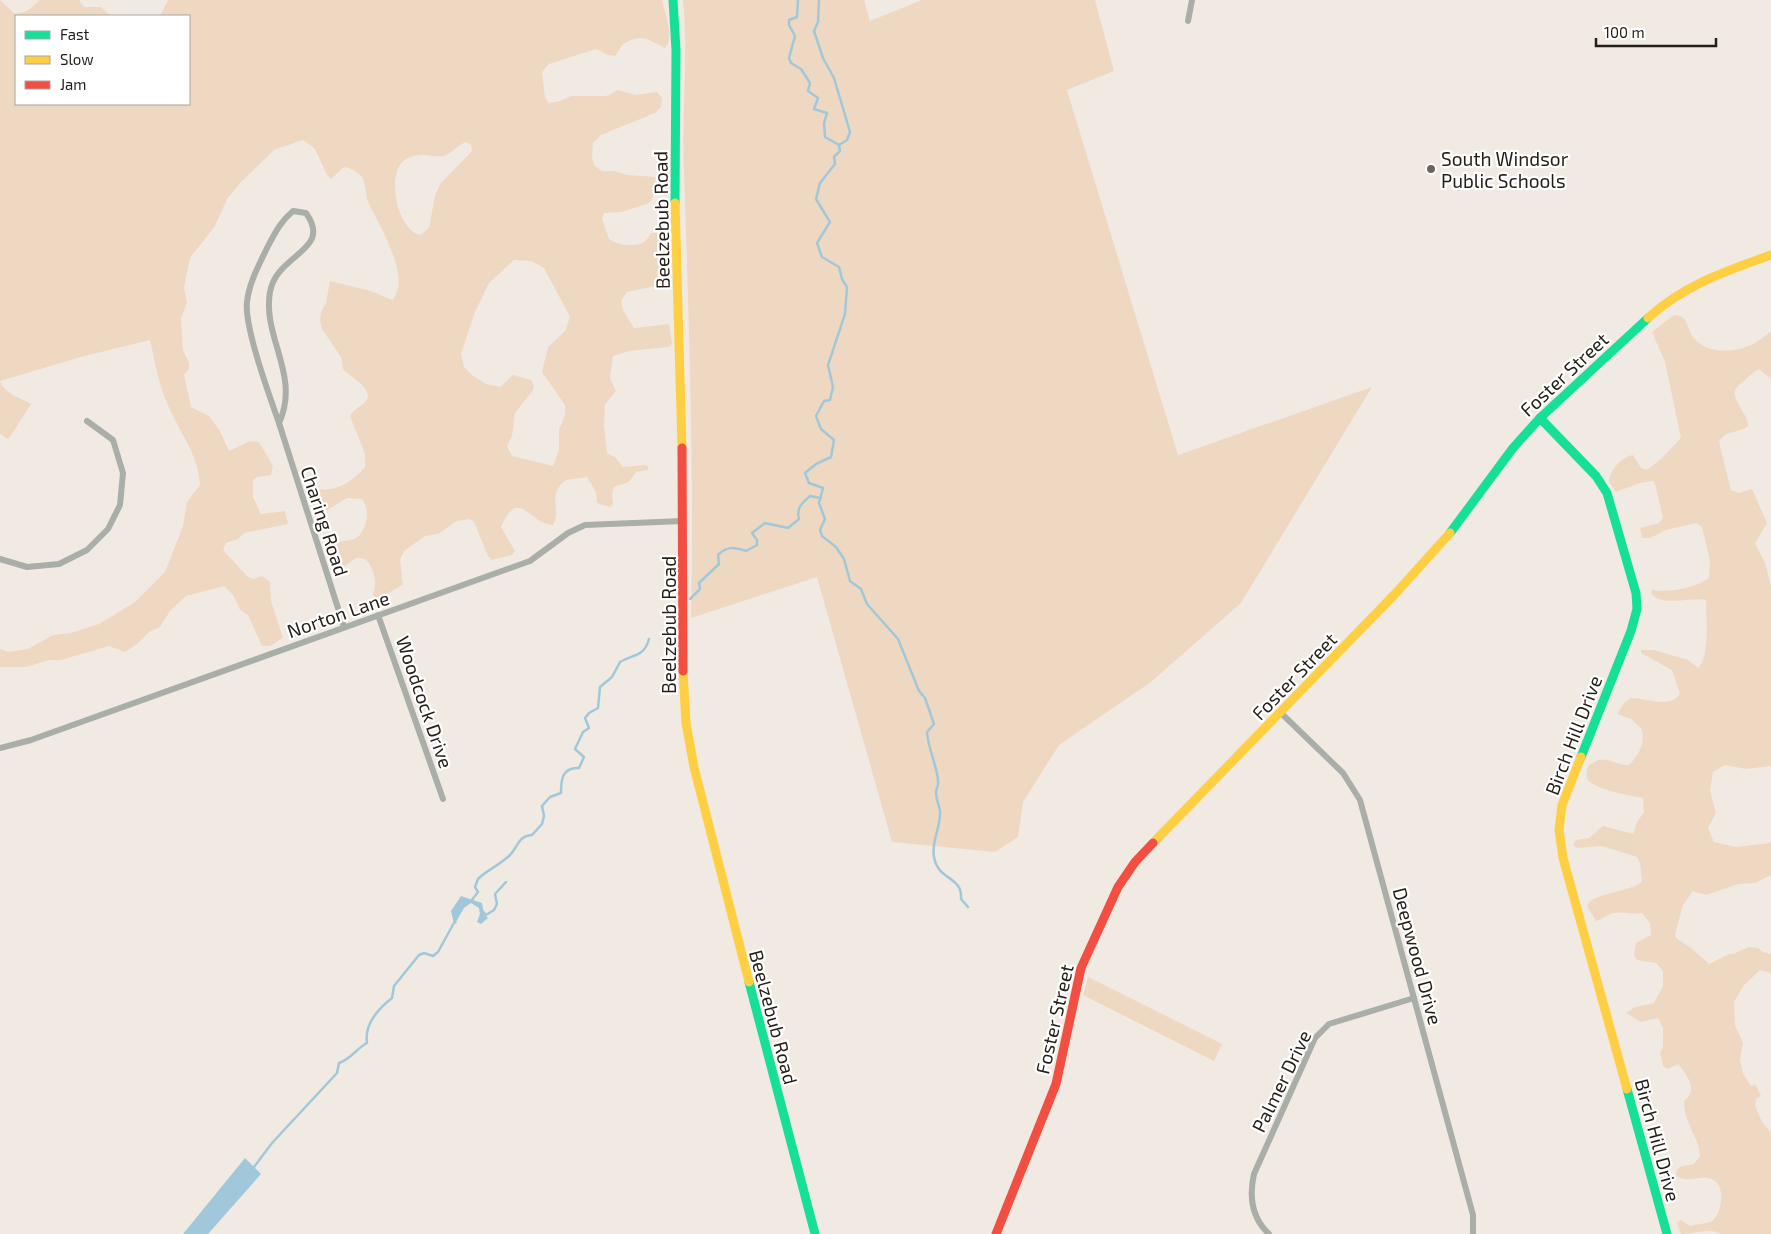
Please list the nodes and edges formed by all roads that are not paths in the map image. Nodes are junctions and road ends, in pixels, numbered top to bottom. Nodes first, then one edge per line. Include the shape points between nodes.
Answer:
1 (673, 0) edge
2 (1192, 0) edge
3 (1188, 21) dead end
4 (1771, 255) edge
5 (1540, 418) junction
6 (87, 421) dead end
7 (279, 424) junction
8 (683, 521) junction
9 (0, 559) edge
10 (378, 615) junction
11 (344, 627) junction
12 (1281, 713) junction
13 (0, 748) edge
14 (443, 800) dead end
15 (1414, 998) junction
16 (815, 1234) edge
17 (996, 1234) edge
18 (1269, 1234) edge
19 (1472, 1234) edge
20 (1667, 1234) edge

1 - 8 street, Beelzebub Road
2 - 3 street
4 - 5 street, Foster Street via 1710,277 1664,303
5 - 12 street, Foster Street via 1446,537
5 - 20 street, Birch Hill Drive via 1596,476 1607,493 1636,593 1637,609 1631,630 1562,805 1559,830 1563,858
6 - 9 street via 113,440 123,473 120,505 108,529 87,550 59,564 27,567
7 - 7 street, Charing Road via 285,410 285,378 268,308 270,290 280,270 315,236 314,223 306,213 293,211 281,220 251,285 247,303 248,321
7 - 11 street, Charing Road
8 - 10 street, Norton Lane via 585,525 568,533 530,561
8 - 16 street, Beelzebub Road via 683,682 694,767
10 - 11 street, Norton Lane
10 - 14 street, Woodcock Drive
11 - 13 street, Norton Lane via 31,740
12 - 15 street, Deepwood Drive via 1343,772 1360,800
12 - 17 street, Foster Street via 1135,862 1118,887 1081,968 1056,1084
15 - 18 street, Palmer Drive via 1328,1024 1315,1038 1254,1174 1250,1190 1260,1225
15 - 19 street, Deepwood Drive via 1473,1215

